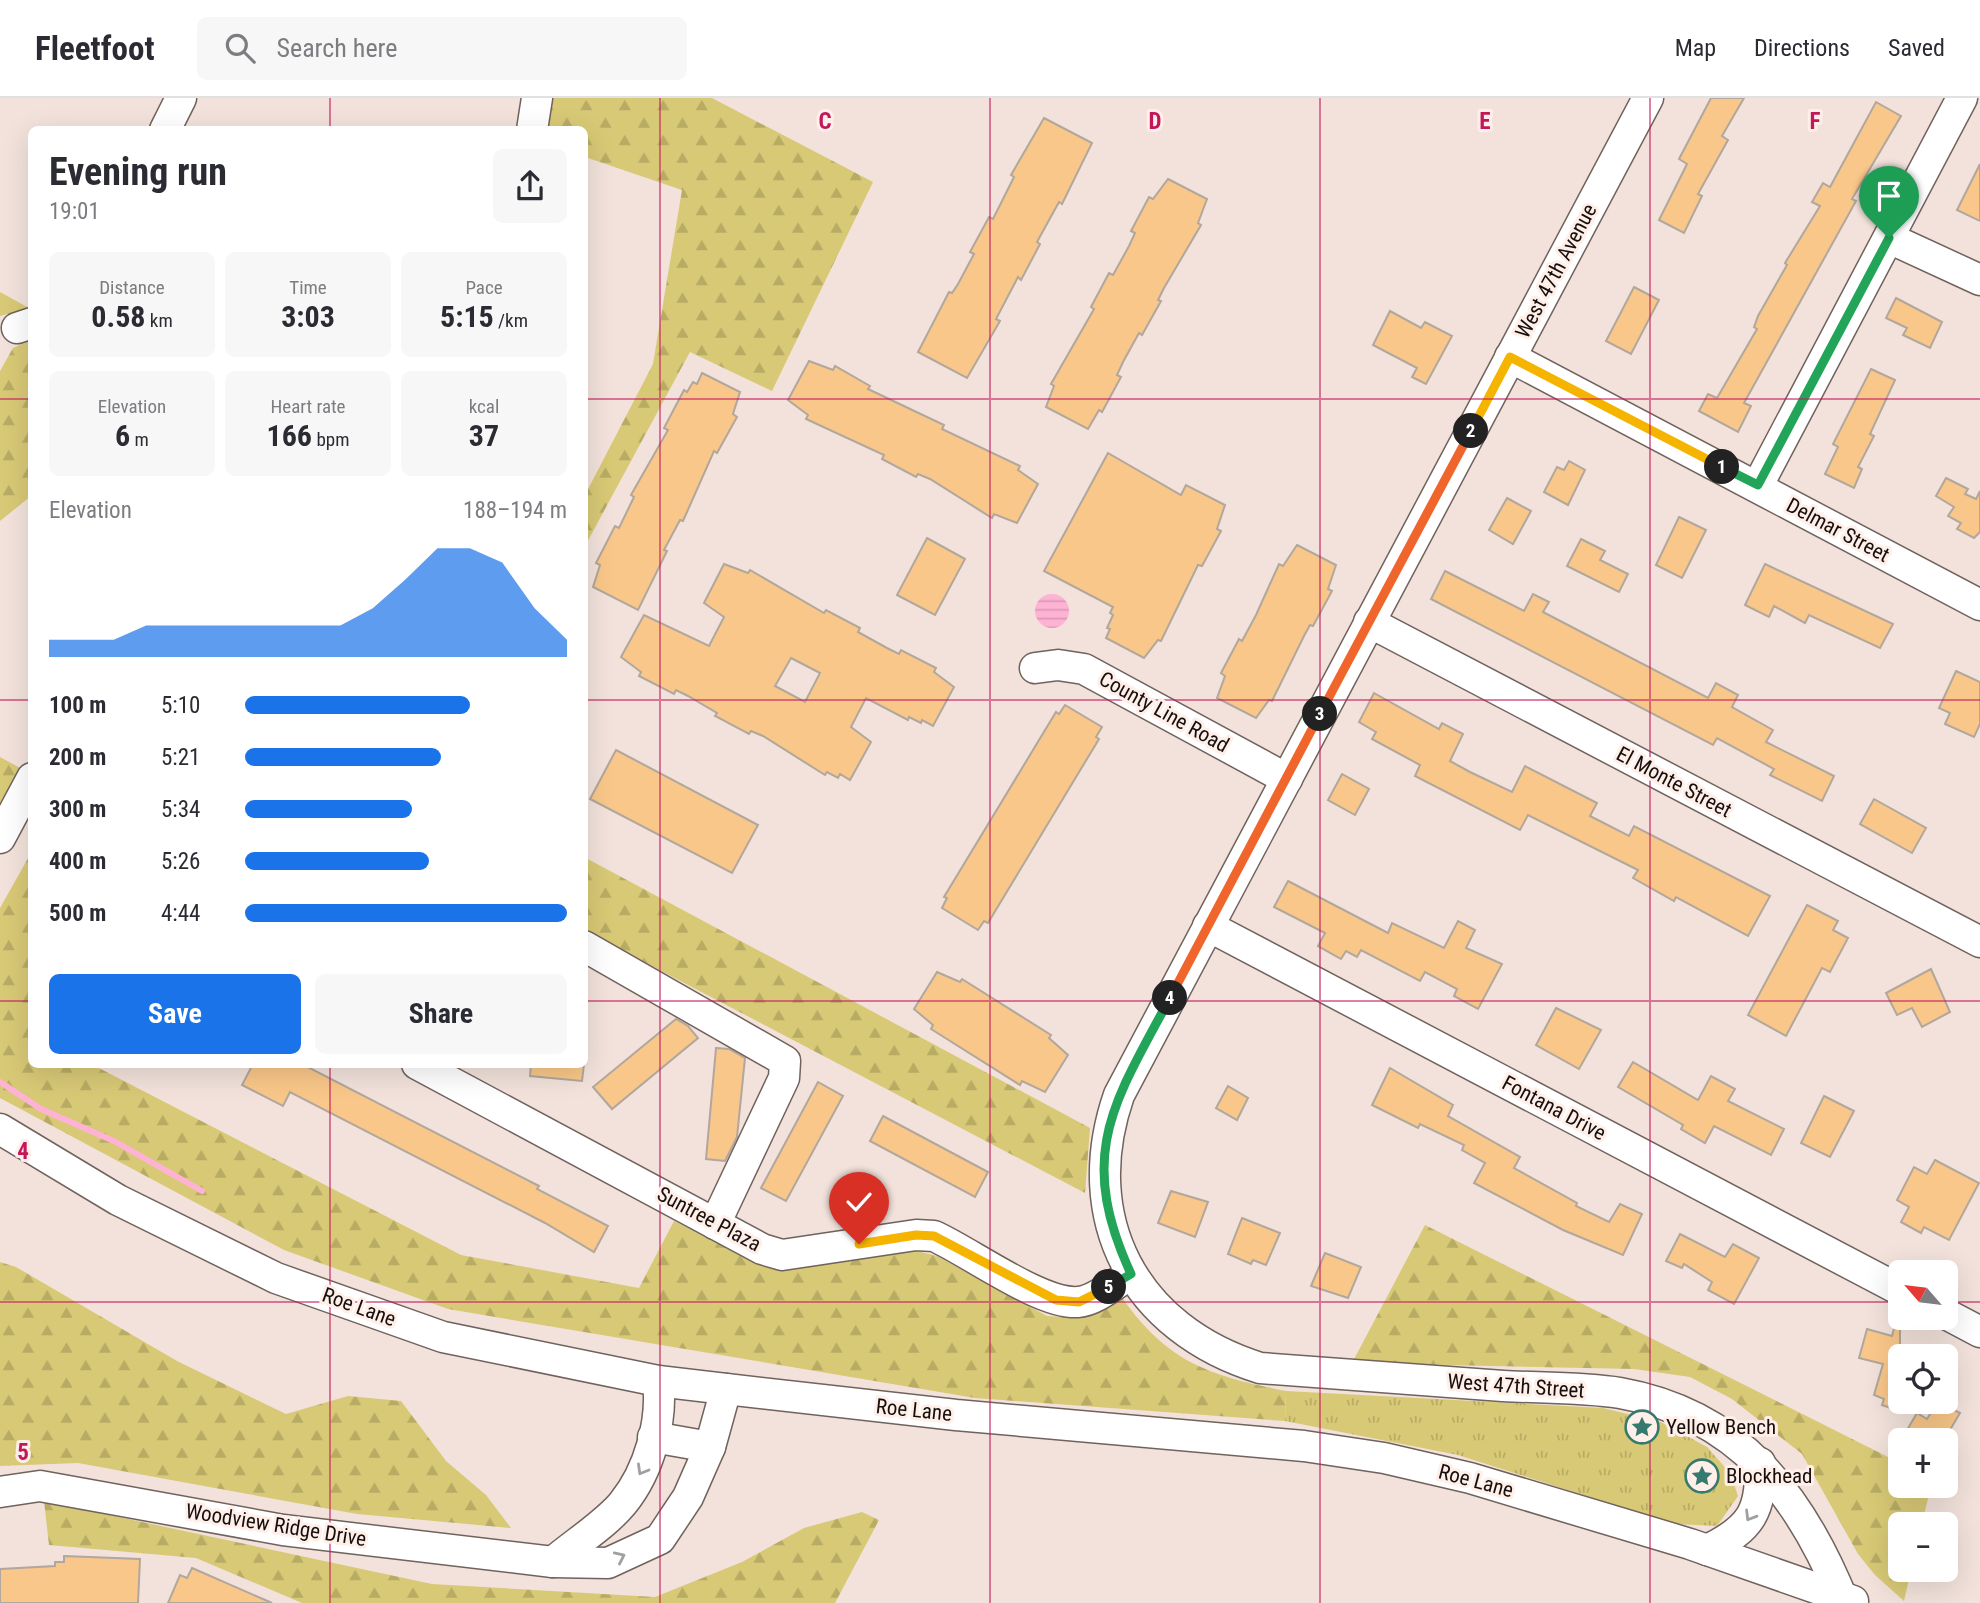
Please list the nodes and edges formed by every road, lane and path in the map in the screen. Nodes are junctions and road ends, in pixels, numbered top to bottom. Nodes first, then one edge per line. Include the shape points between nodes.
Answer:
1 (181, 98) edge
2 (537, 98) edge
3 (1648, 98) edge
4 (1962, 98) edge
5 (167, 126) edge
6 (533, 126) edge
7 (1889, 238) junction
8 (1980, 280) edge
9 (1510, 357) junction
10 (1758, 485) junction
11 (1980, 605) edge
12 (1369, 622) junction
13 (1035, 668) dead end
14 (1287, 779) junction
15 (28, 786) edge
16 (0, 838) edge
17 (1208, 926) junction
18 (1980, 942) edge
19 (588, 948) edge
20 (425, 1068) edge
21 (0, 1129) edge
22 (715, 1224) junction
23 (1131, 1274) junction
24 (1888, 1284) edge
25 (1958, 1320) edge
26 (1980, 1332) edge
27 (658, 1381) junction
28 (726, 1389) junction
29 (653, 1437) junction
30 (710, 1447) junction
31 (1760, 1463) junction
32 (0, 1492) edge
33 (1707, 1550) junction
34 (553, 1562) junction
35 (1848, 1601) edge

1 - 5 street
2 - 6 street
3 - 9 street, West 47th Avenue
4 - 7 street
7 - 8 street
7 - 10 street
9 - 10 street, Delmar Street
9 - 12 street, West 47th Avenue
10 - 11 street, Delmar Street
12 - 14 street, West 47th Avenue
12 - 18 street, El Monte Street
13 - 14 street, County Line Road via 1084,669
14 - 17 street, West 47th Avenue
15 - 16 street
17 - 23 street, West 47th Avenue via 1119,1094 1108,1127 1104,1159 1108,1220
17 - 24 street, Fontana Drive
19 - 22 street via 785,1061 784,1078
20 - 22 street, Suntree Plaza
21 - 27 street, Roe Lane via 118,1200 276,1278 443,1338
22 - 23 street, Suntree Plaza via 782,1255 934,1236 1056,1300 1079,1302
23 - 31 street, West 47th Street via 1151,1302 1199,1343 1260,1368 1617,1392 1681,1409
25 - 26 street
27 - 28 street, Roe Lane
27 - 29 street
28 - 30 street, Woodview Ridge Drive
28 - 33 street, Roe Lane via 1304,1446 1384,1458 1470,1478
29 - 30 street
29 -> 34 street via 649,1457 623,1503
34 -> 30 street, Woodview Ridge Drive via 608,1563 660,1539 688,1497
31 -> 33 street via 1761,1492 1753,1513 1736,1537
31 - 35 street, West 47th Street via 1785,1491
32 - 34 street, Woodview Ridge Drive via 40,1486 283,1530
33 - 35 street, Roe Lane

